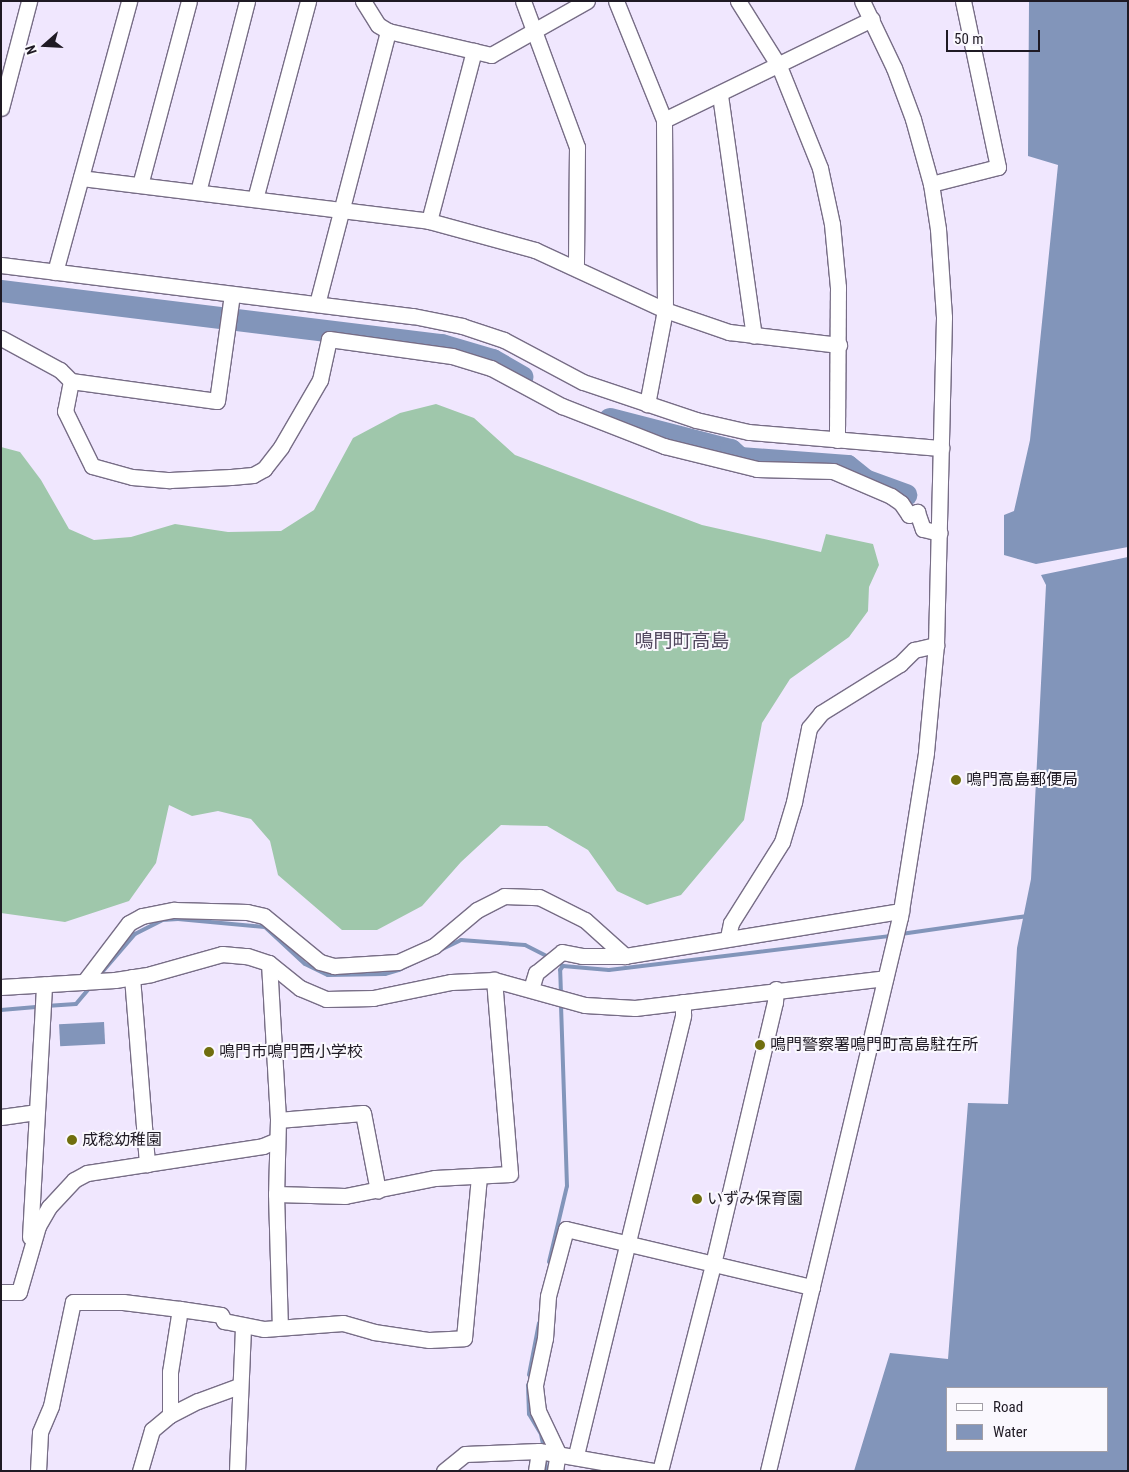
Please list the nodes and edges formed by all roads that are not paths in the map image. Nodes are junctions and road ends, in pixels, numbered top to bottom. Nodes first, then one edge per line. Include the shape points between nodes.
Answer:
1 (30, 1) edge
2 (129, 1) edge
3 (189, 1) edge
4 (247, 1) edge
5 (308, 1) edge
6 (363, 1) edge
7 (523, 1) edge
8 (587, 1) edge
9 (616, 1) edge
10 (738, 1) edge
11 (862, 1) edge
12 (962, 1) edge
13 (872, 20) junction
14 (388, 31) junction
15 (535, 31) junction
16 (474, 51) junction
17 (779, 66) junction
18 (720, 95) junction
19 (1, 108) edge
20 (664, 120) junction
21 (81, 178) junction
22 (931, 184) junction
23 (140, 185) junction
24 (198, 192) junction
25 (255, 199) junction
26 (340, 210) junction
27 (429, 221) junction
28 (1, 265) edge
29 (576, 268) junction
30 (55, 272) junction
31 (232, 294) junction
32 (317, 304) junction
33 (664, 310) junction
34 (754, 336) junction
35 (1, 338) edge
36 (839, 345) junction
37 (71, 381) junction
38 (647, 404) junction
39 (837, 440) junction
40 (941, 448) junction
41 (940, 530) junction
42 (936, 645) junction
43 (901, 914) junction
44 (728, 937) junction
45 (625, 956) junction
46 (269, 963) junction
47 (132, 978) junction
48 (886, 978) junction
49 (494, 980) junction
50 (84, 982) junction
51 (44, 984) junction
52 (1, 987) edge
53 (531, 989) junction
54 (776, 989) junction
55 (683, 1002) junction
56 (36, 1112) junction
57 (1, 1117) edge
58 (278, 1120) junction
59 (277, 1140) junction
60 (147, 1164) junction
61 (479, 1177) junction
62 (378, 1191) junction
63 (276, 1194) junction
64 (629, 1244) junction
65 (29, 1258) junction
66 (713, 1264) junction
67 (812, 1287) junction
68 (1, 1292) edge
69 (180, 1309) junction
70 (243, 1325) junction
71 (280, 1327) junction
72 (239, 1386) junction
73 (170, 1415) junction
74 (539, 1451) junction
75 (558, 1454) junction
76 (576, 1455) junction
77 (38, 1471) edge
78 (140, 1471) edge
79 (237, 1471) edge
80 (444, 1471) edge
81 (536, 1471) edge
82 (555, 1471) edge
83 (654, 1471) edge
84 (660, 1471) edge
85 (768, 1471) edge

1 - 19 street
2 - 21 street
3 - 23 street
4 - 24 street
5 - 25 street
6 - 14 street via 378,25
7 - 15 street
8 - 15 street
9 - 20 street
10 - 17 street
11 - 13 street
12 - 22 street via 998,167
13 - 17 street
13 - 22 street via 913,118
14 - 16 street
14 - 26 street
15 - 16 street via 491,55
15 - 29 street via 577,147
16 - 27 street
17 - 18 street
17 - 36 street via 820,168 832,224
18 - 20 street
18 - 34 street
20 - 33 street
21 - 23 street
21 - 30 street
22 - 40 street via 938,229 944,317
23 - 24 street
24 - 25 street
25 - 26 street
26 - 27 street
26 - 32 street
27 - 29 street via 534,250
28 - 30 street
29 - 33 street
30 - 31 street
31 - 32 street
31 - 37 street via 217,401
32 - 38 street via 413,316 462,326 504,340 583,382
33 - 34 street via 729,332
33 - 38 street
34 - 36 street
35 - 37 street via 60,370
36 - 39 street
37 - 41 street via 65,411 92,466 132,476 170,480 231,477 253,475 264,468 281,447 320,380 329,339 452,356 491,368 562,406 664,446 757,469 833,471 891,496 909,515 917,512 924,529
38 - 39 street via 749,432
39 - 40 street
40 - 41 street
41 - 42 street
42 - 43 street via 924,762
42 - 44 street via 914,650 900,664 821,713 809,728 782,842 731,923
43 - 44 street
43 - 48 street
44 - 45 street via 708,944
45 - 50 street via 585,920 539,897 504,896 477,910 434,946 398,962 334,966 320,962 264,916 246,912 174,910 142,916 130,923
45 - 53 street via 582,956 562,952 536,973
46 - 47 street via 248,956 222,954
46 - 49 street via 300,988 326,999 373,998 451,982
46 - 58 street
47 - 50 street
47 - 60 street
48 - 54 street
48 - 67 street
49 - 53 street
49 - 61 street via 510,1174
50 - 51 street
51 - 52 street
51 - 56 street
53 - 55 street via 568,1001 635,1008
54 - 55 street
54 - 66 street
55 - 64 street via 683,1015
56 - 57 street
56 - 65 street
58 - 59 street
58 - 62 street via 363,1113
59 - 60 street via 263,1146
59 - 63 street
60 - 65 street via 87,1173 74,1180 49,1207 38,1226
61 - 62 street via 435,1178
61 - 71 street via 464,1338 420,1338 374,1332 343,1323
62 - 63 street via 345,1196
63 - 71 street
64 - 66 street
64 - 75 street via 566,1229 548,1296 545,1338 535,1385 535,1403
64 - 76 street
65 - 68 street via 19,1292
66 - 67 street
66 - 84 street
67 - 85 street
69 - 70 street via 221,1315 224,1321
69 - 73 street via 170,1372
69 - 77 street via 123,1302 73,1302 52,1406 40,1432
70 - 71 street via 264,1330
70 - 72 street
72 - 73 street
72 - 79 street
73 - 78 street via 152,1430
74 - 75 street
74 - 80 street via 465,1454
74 - 81 street
75 - 76 street
75 - 82 street
76 - 83 street

